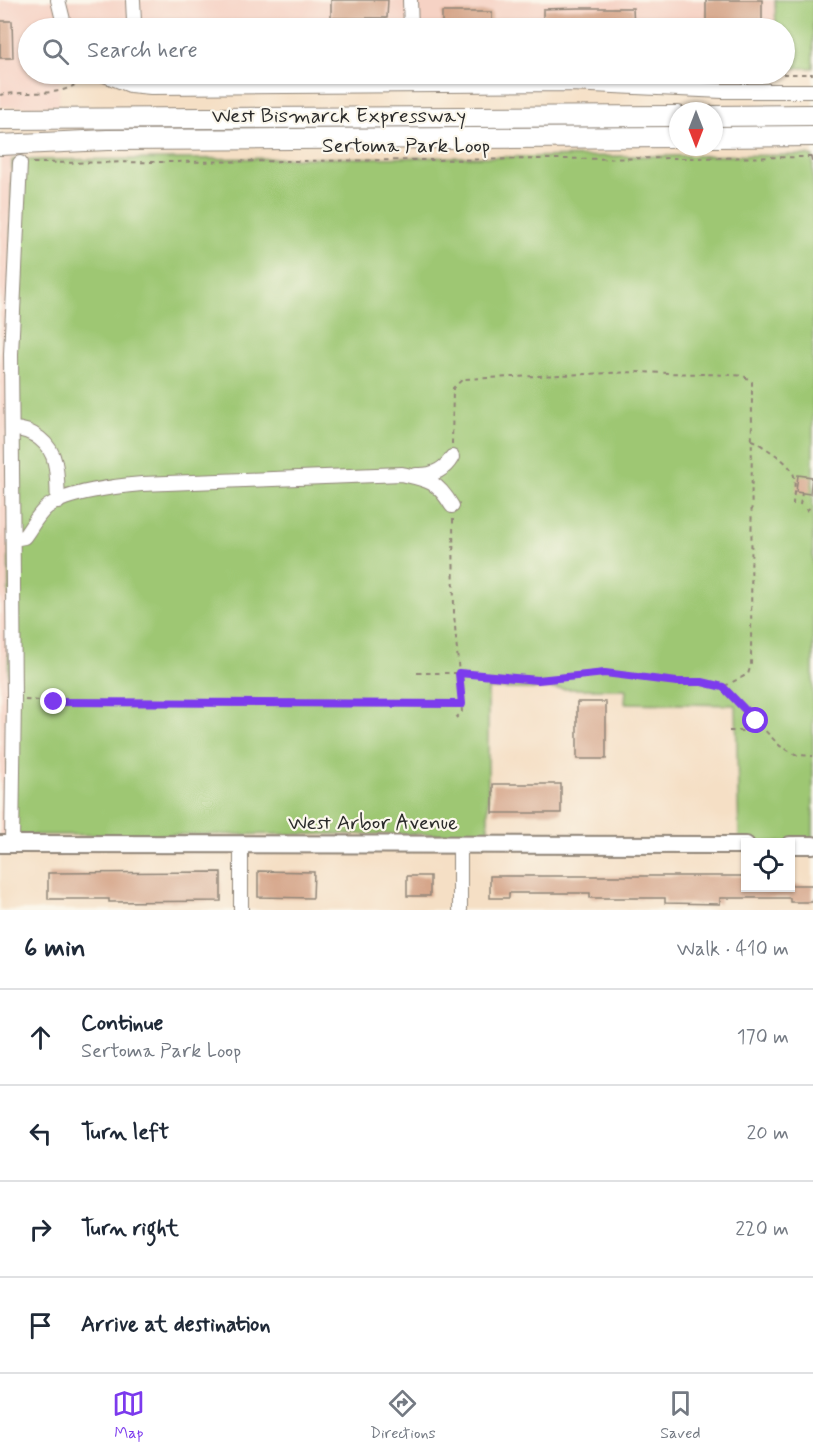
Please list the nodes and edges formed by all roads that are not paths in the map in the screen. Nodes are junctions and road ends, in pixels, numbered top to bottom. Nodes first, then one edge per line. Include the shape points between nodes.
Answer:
1 (58, 0) edge
2 (133, 0) edge
3 (411, 0) edge
4 (62, 18) edge
5 (134, 18) edge
6 (411, 18) edge
7 (127, 84) edge
8 (248, 84) edge
9 (553, 84) edge
10 (813, 91) edge
11 (813, 115) edge
12 (669, 116) edge
13 (723, 116) edge
14 (0, 119) edge
15 (813, 136) edge
16 (669, 137) edge
17 (723, 137) edge
18 (0, 145) edge
19 (20, 163) road end
20 (13, 429) junction
21 (452, 457) road end
22 (402, 474) junction
23 (58, 502) junction
24 (452, 506) road end
25 (13, 539) junction
26 (6, 844) edge
27 (241, 844) junction
28 (460, 845) junction
29 (741, 845) edge
30 (795, 845) edge
31 (813, 845) edge
32 (241, 910) edge
33 (460, 910) edge

1 - 4 street
2 - 5 street
3 - 6 street
7 - 8 street
9 - 10 street
11 - 13 highway
12 - 14 highway, West Bismarck Expressway
15 - 17 highway
16 - 18 highway, West Bismarck Expressway via 107,140
19 - 20 street via 11,354
20 - 23 street via 38,436 49,450 55,461
20 - 25 street
21 - 22 street via 444,468 430,474
22 - 23 street via 121,486
22 - 24 street via 428,480 443,490
23 - 25 street via 47,507 24,537
25 - 26 street via 14,698
26 - 27 main road, West Arbor Avenue
27 - 28 main road, West Arbor Avenue
27 - 32 street
28 - 29 main road, West Arbor Avenue
28 - 33 street
30 - 31 main road

